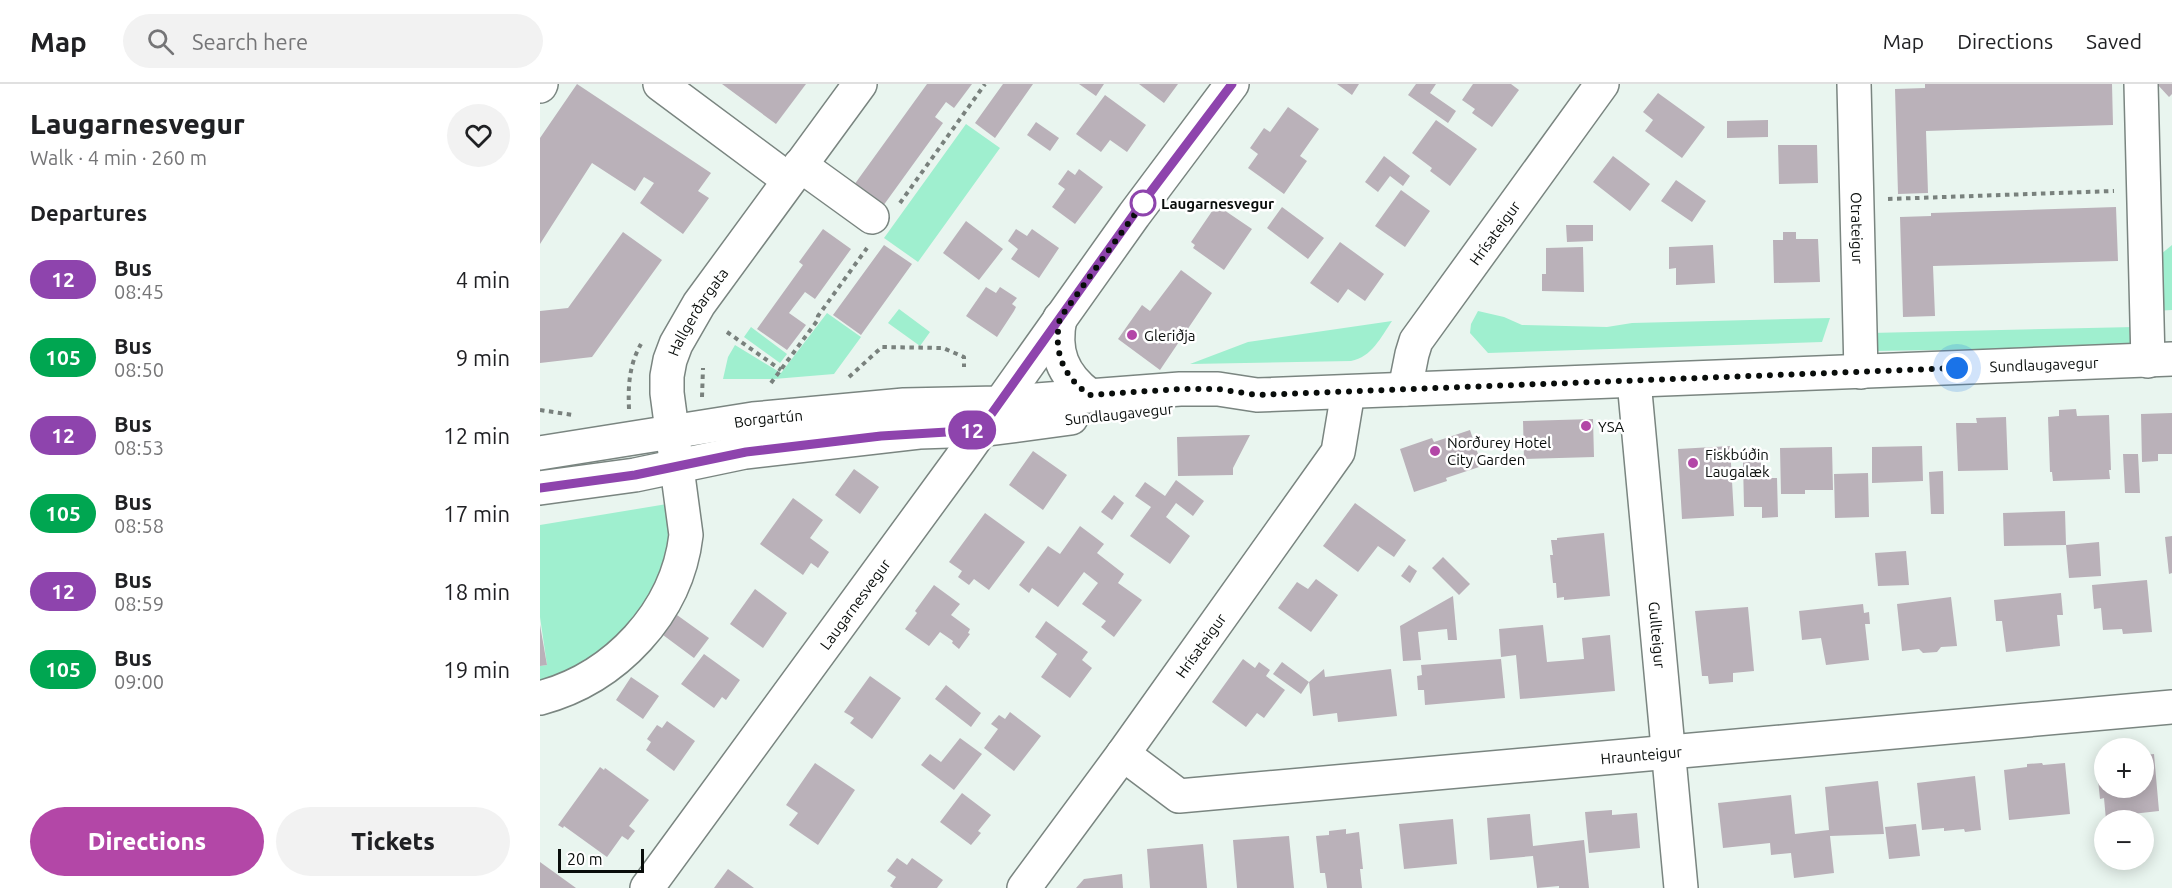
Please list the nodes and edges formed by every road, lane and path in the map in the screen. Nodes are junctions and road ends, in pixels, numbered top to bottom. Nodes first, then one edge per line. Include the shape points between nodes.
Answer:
1 (660, 84) edge
2 (860, 84) edge
3 (1232, 84) edge
4 (1602, 84) edge
5 (1854, 84) edge
6 (2140, 84) edge
7 (794, 173) junction
8 (2143, 190) junction
9 (1857, 200) junction
10 (872, 217) dead end
11 (1060, 318) junction
12 (727, 332) dead end
13 (2160, 360) edge
14 (964, 367) dead end
15 (781, 370) dead end
16 (1861, 372) junction
17 (849, 377) dead end
18 (1634, 381) junction
19 (1406, 389) junction
20 (1348, 392) junction
21 (1089, 395) junction
22 (1257, 395) junction
23 (998, 403) junction
24 (980, 430) junction
25 (672, 432) junction
26 (540, 453) edge
27 (676, 466) junction
28 (540, 488) edge
29 (540, 698) edge
30 (2172, 707) edge
31 (1667, 753) junction
32 (1123, 754) junction
33 (647, 888) edge
34 (1024, 888) edge
35 (1681, 888) edge

1 - 7 street
2 - 7 street, Hallgerðargata
3 - 11 street, Laugarnesvegur
4 - 19 street, Hrísateigur via 1416,341
5 - 9 street, Otrateigur
6 - 8 street, Sundlaugavegur
7 - 10 street
7 - 25 street, Hallgerðargata via 699,304 676,344 667,376
8 - 9 path
8 - 13 street, Sundlaugavegur
9 - 16 street, Otrateigur
11 - 21 street via 1058,355 1069,376
11 - 23 street, Laugarnesvegur
12 - 15 path
13 - 16 street, Sundlaugavegur
14 - 17 path via 964,357 944,348 882,347
16 - 18 street, Sundlaugavegur
18 - 19 street, Sundlaugavegur
18 - 31 street, Gullteigur
19 - 20 street, Sundlaugavegur
20 - 22 street, Sundlaugavegur
20 - 32 street, Hrísateigur via 1338,452
21 - 22 street, Sundlaugavegur via 1218,389
21 - 23 street, Sundlaugavegur
22 - 24 street, Sundlaugavegur via 1227,404 1103,414
23 - 24 street, Laugarnesvegur
23 - 25 street, Borgartún via 904,405 753,419
24 - 27 street, Borgartún via 863,438 722,455
24 - 33 street, Laugarnesvegur
25 - 26 street, Borgartún
25 - 27 street, Hallgerðargata
27 - 28 street, Borgartún
27 - 29 street, Hallgerðargata via 686,535 678,569 661,607 636,640 598,673
30 - 31 street, Hraunteigur
31 - 32 street, Hraunteigur via 1179,796
31 - 35 street, Gullteigur
32 - 34 street, Hrísateigur

